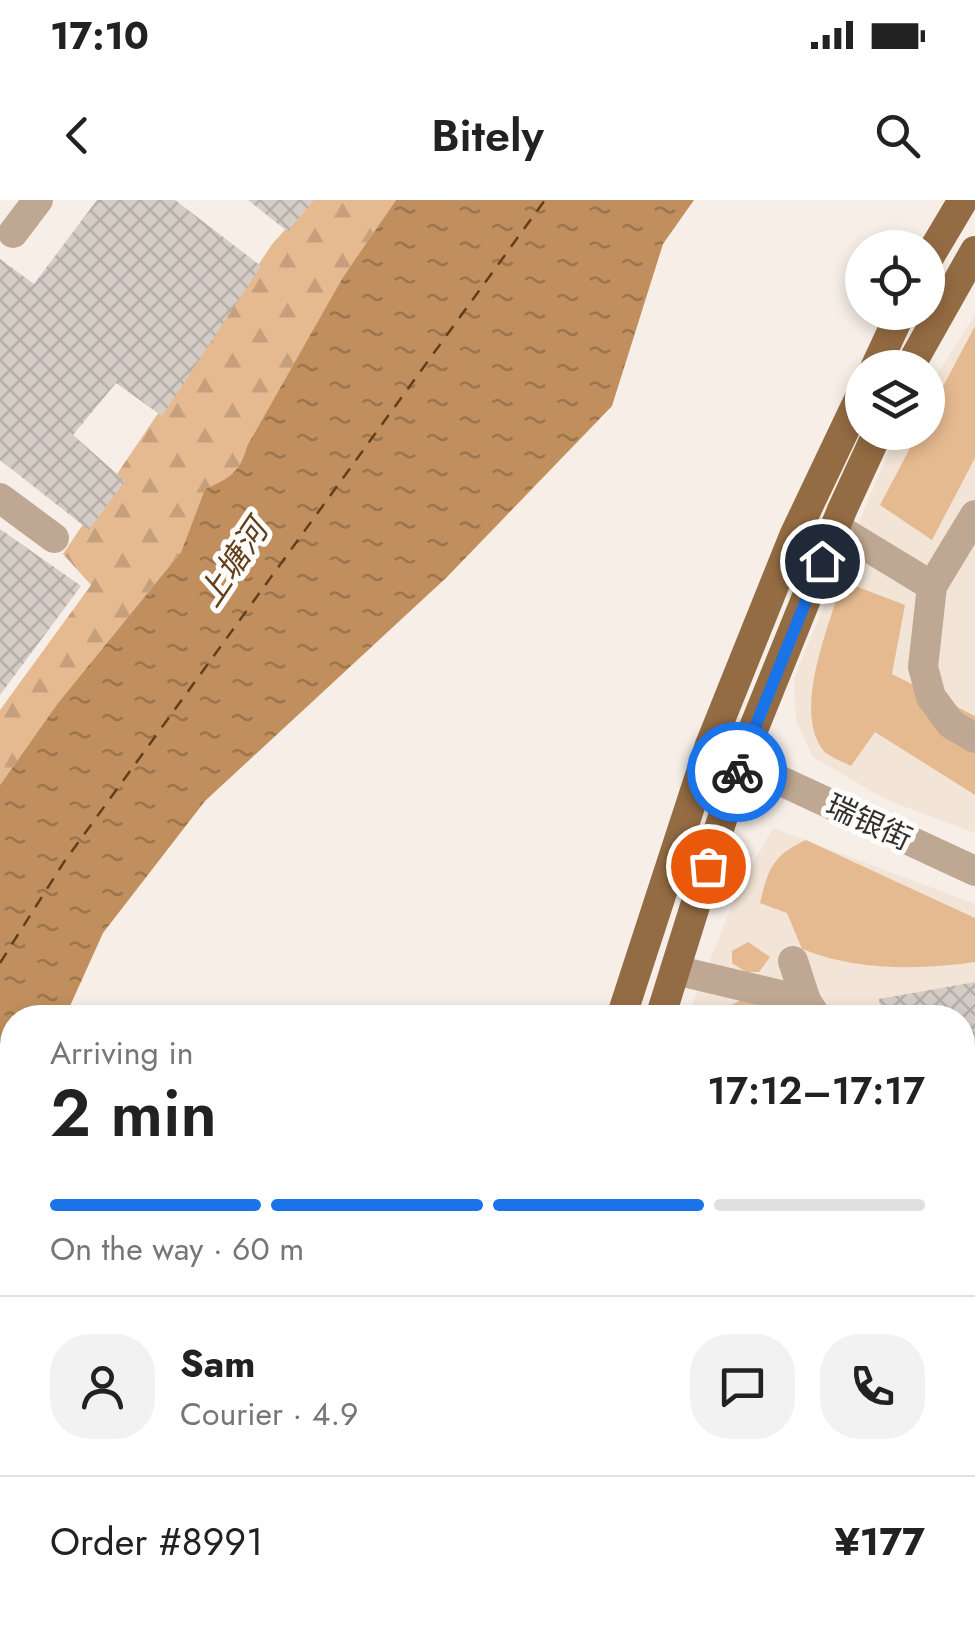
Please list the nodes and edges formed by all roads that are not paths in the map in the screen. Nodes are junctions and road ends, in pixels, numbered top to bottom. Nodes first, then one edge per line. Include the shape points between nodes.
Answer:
1 (38, 200) edge
2 (964, 200) edge
3 (945, 231) edge
4 (13, 233) dead end
5 (975, 251) edge
6 (919, 350) edge
7 (845, 429) edge
8 (870, 450) edge
9 (0, 498) edge
10 (975, 514) edge
11 (835, 527) junction
12 (54, 538) dead end
13 (932, 586) junction
14 (975, 738) edge
15 (710, 745) junction
16 (740, 762) junction
17 (975, 871) edge
18 (793, 961) dead end
19 (674, 970) junction
20 (624, 1005) edge
21 (664, 1005) edge
22 (798, 1005) edge
23 (810, 1005) edge

1 - 4 street
2 - 3 main road
5 - 6 main road
7 - 15 main road
8 - 11 main road
9 - 12 street
10 - 13 street
11 - 13 street
11 - 16 main road
13 - 14 street via 922,667 931,697 951,724
15 - 16 street, 瑞银街
15 - 20 main road
16 - 17 street, 瑞银街
16 - 19 main road
18 - 23 street
19 - 21 main road
19 - 22 street

